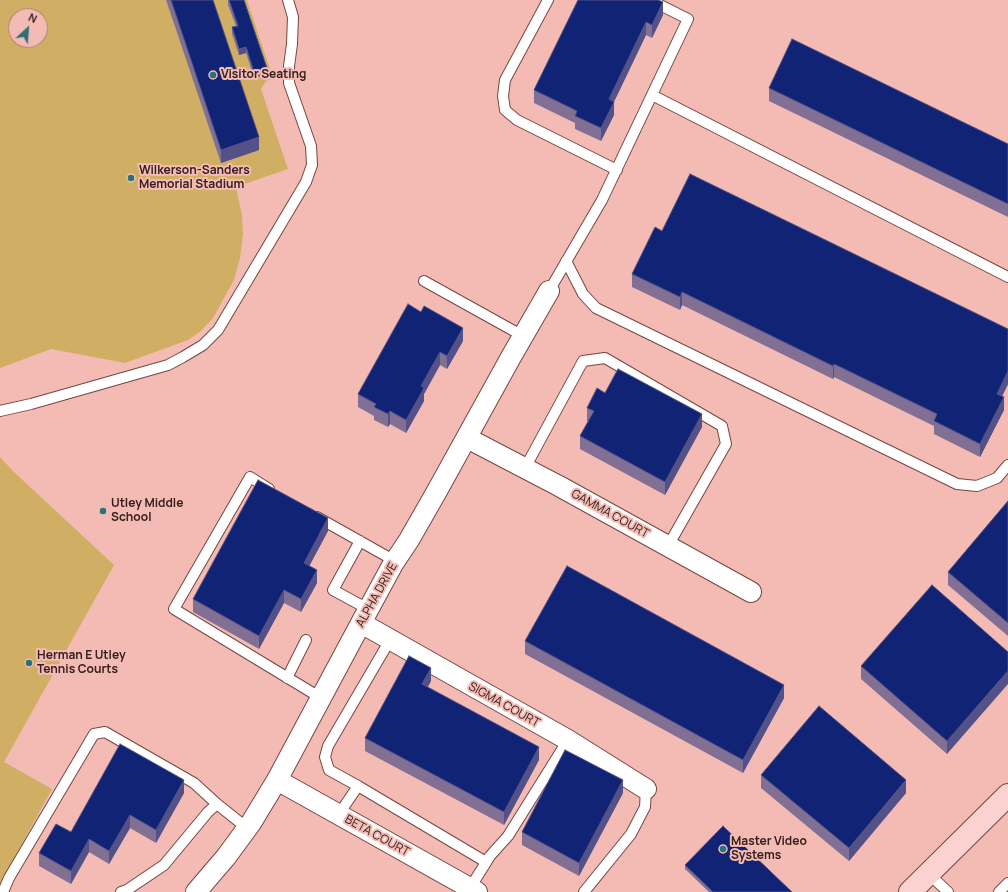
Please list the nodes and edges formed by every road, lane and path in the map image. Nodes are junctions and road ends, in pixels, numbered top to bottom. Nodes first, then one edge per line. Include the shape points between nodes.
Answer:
1 (288, 0) edge
2 (548, 0) edge
3 (650, 0) edge
4 (652, 96) junction
5 (617, 170) junction
6 (566, 262) junction
7 (1008, 278) edge
8 (424, 281) dead end
9 (549, 291) joint
10 (523, 336) junction
11 (0, 411) edge
12 (467, 438) junction
13 (1008, 465) edge
14 (524, 468) junction
15 (277, 493) edge
16 (312, 513) edge
17 (360, 541) junction
18 (668, 546) junction
19 (395, 561) junction
20 (751, 592) dead end
21 (364, 616) junction
22 (306, 640) dead end
23 (390, 640) junction
24 (287, 678) junction
25 (321, 698) junction
26 (568, 740) junction
27 (277, 780) junction
28 (358, 786) junction
29 (646, 789) joint
30 (1008, 796) edge
31 (217, 804) junction
32 (339, 814) junction
33 (247, 828) junction
34 (486, 862) junction
35 (929, 874) junction
36 (1008, 883) edge
37 (474, 890) edge
38 (3, 892) edge
39 (122, 892) edge
40 (196, 892) edge
41 (584, 892) edge
42 (910, 892) edge
43 (948, 892) edge
44 (1000, 892) edge

1 - 11 lane via 293,17 289,83 311,146 312,165 306,182 218,330 202,345 168,365
2 - 5 lane via 506,80 503,96 505,110 517,120
3 - 4 lane via 688,19
4 - 5 lane
4 - 7 lane
5 - 6 lane
6 - 9 lane
6 - 13 lane via 583,294 596,308 957,484 977,486 997,478
8 - 10 lane
9 - 10 street, ALPHA DRIVE
10 - 12 street, ALPHA DRIVE
12 - 14 street, GAMMA COURT
12 - 19 street, ALPHA DRIVE
14 - 18 street, GAMMA COURT
14 - 18 lane via 583,361 605,358 722,426 726,444
15 - 24 lane via 250,477 174,609
16 - 17 lane
17 - 19 lane
17 - 21 lane via 333,590
18 - 20 street, GAMMA COURT
19 - 21 street, ALPHA DRIVE
21 - 23 street, SIGMA COURT
21 - 25 street, ALPHA DRIVE
22 - 24 lane
23 - 26 street, SIGMA COURT
23 - 28 lane via 328,746 325,757 329,770
24 - 25 lane
25 - 27 street, ALPHA DRIVE
26 - 29 street, SIGMA COURT
26 - 34 lane via 508,836
27 - 32 street, BETA COURT
27 - 33 street, ALPHA DRIVE
28 - 32 lane
28 - 34 lane
29 - 41 lane via 645,807 631,834
30 - 35 street
31 - 33 lane
31 - 38 lane via 194,783 105,732 94,734
31 - 39 lane via 164,865
32 - 37 street, BETA COURT
33 - 40 street, ALPHA DRIVE
34 - 37 lane
35 - 42 street
35 - 43 lane
36 - 44 lane

